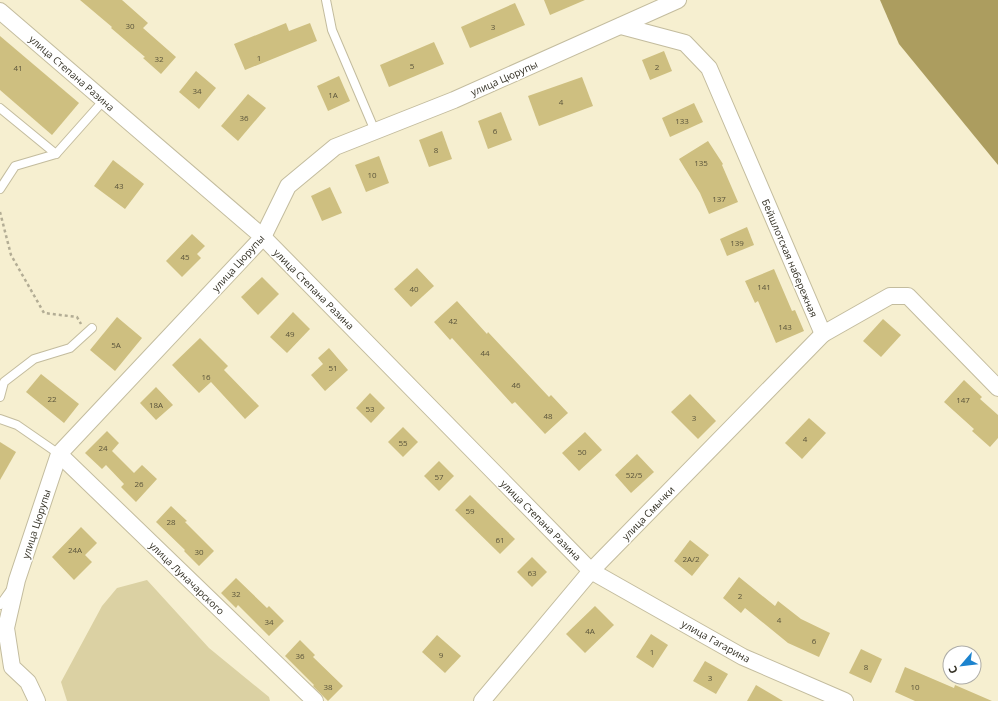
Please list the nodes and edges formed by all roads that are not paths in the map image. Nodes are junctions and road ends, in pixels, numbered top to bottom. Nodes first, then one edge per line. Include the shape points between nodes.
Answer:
1 (326, 0) edge
2 (678, 0) edge
3 (1, 14) edge
4 (621, 26) junction
5 (104, 100) junction
6 (0, 108) edge
7 (375, 131) junction
8 (56, 154) junction
9 (0, 189) edge
10 (263, 238) junction
11 (90, 330) road end
12 (823, 334) junction
13 (998, 388) edge
14 (0, 397) edge
15 (0, 419) edge
16 (59, 454) junction
17 (591, 571) junction
18 (18, 580) junction
19 (0, 605) edge
20 (6, 664) edge
21 (38, 701) edge
22 (315, 701) edge
23 (482, 701) edge
24 (845, 701) edge

1 - 7 lane via 332,30
2 - 4 street, улица Цюрупы
3 - 5 street, улица Степана Разина
4 - 7 street, улица Цюрупы via 454,100
4 - 12 street, Бейшлотская набережная via 685,43 709,68
5 - 8 lane
5 - 10 street, улица Степана Разина
6 - 8 lane
7 - 10 street, улица Цюрупы via 335,147 288,186
8 - 9 lane via 15,166
10 - 16 street, улица Цюрупы
10 - 17 street, улица Степана Разина
11 - 14 lane via 70,348 34,358 4,382
12 - 13 street via 890,296 908,296
12 - 17 street, улица Смычки
15 - 16 lane via 17,424
16 - 18 street, улица Цюрупы
16 - 22 street, улица Луначарского
17 - 23 street, улица Смычки
17 - 24 street, улица Гагарина via 743,657
18 - 19 lane
18 - 20 street, улица Цюрупы via 6,628
20 - 21 street, улица Цюрупы via 28,682

